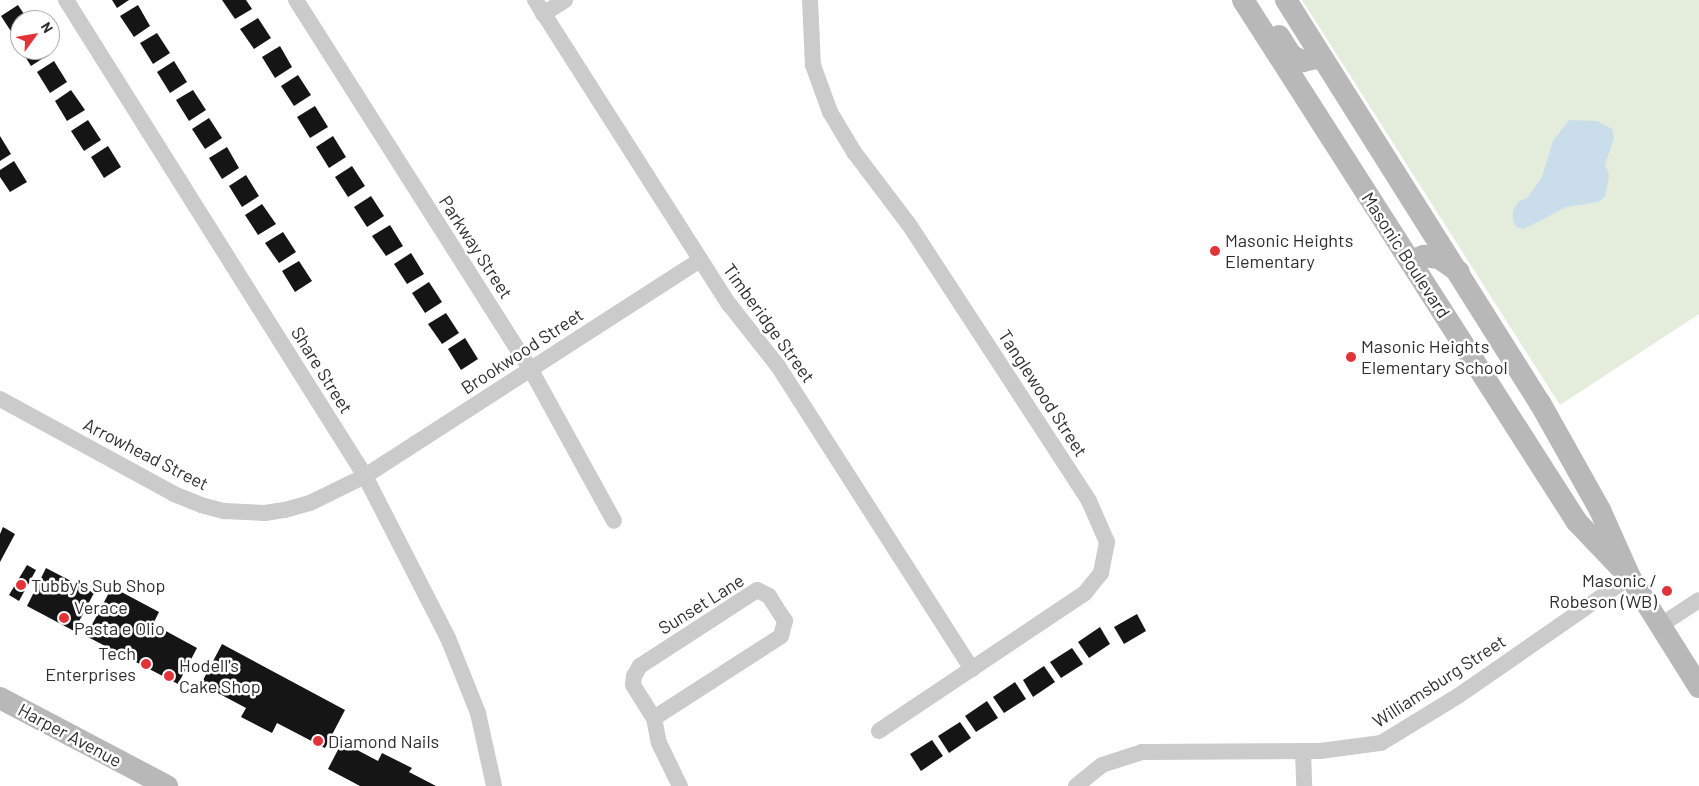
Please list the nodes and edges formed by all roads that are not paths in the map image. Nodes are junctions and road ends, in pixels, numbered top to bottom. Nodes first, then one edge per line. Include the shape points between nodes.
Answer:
1 (66, 0) edge
2 (296, 0) edge
3 (565, 0) edge
4 (810, 0) edge
5 (1243, 0) edge
6 (1255, 0) edge
7 (1286, 0) edge
8 (539, 7) edge
9 (1322, 57) junction
10 (700, 260) junction
11 (1410, 261) junction
12 (1459, 272) junction
13 (1484, 312) junction
14 (1470, 356) junction
15 (531, 370) junction
16 (0, 399) edge
17 (1540, 403) junction
18 (1515, 426) junction
19 (365, 476) junction
20 (614, 521) dead end
21 (1630, 577) junction
22 (1699, 600) edge
23 (1661, 626) junction
24 (972, 669) junction
25 (1699, 687) edge
26 (0, 698) edge
27 (654, 718) junction
28 (879, 731) dead end
29 (1303, 751) junction
30 (167, 786) edge
31 (494, 786) edge
32 (680, 786) edge
33 (1076, 786) edge
34 (1304, 786) edge

1 - 19 street, Share Street
2 - 15 street, Parkway Street
3 - 8 street
4 - 24 street, Tanglewood Street via 813,66 830,112 854,152 915,235 1089,501 1108,542 1101,574 1085,593
5 - 11 main road, Masonic Boulevard
6 - 9 main road via 1292,55 1302,61
7 - 9 main road, Masonic Boulevard
8 - 10 street, Timberidge Street
9 - 12 main road, Masonic Boulevard
10 - 15 street, Brookwood Street
10 - 24 street, Timberidge Street via 729,304 778,366
11 - 12 main road via 1424,256 1439,258
11 - 14 main road, Masonic Boulevard
12 - 13 main road, Masonic Boulevard
13 - 14 main road via 1481,340
13 - 17 main road, Masonic Boulevard
14 - 18 main road, Masonic Boulevard
15 - 19 street, Brookwood Street
15 - 20 street, Parkway Street
16 - 19 street, Arrowhead Street via 174,494 224,511 265,514 285,510 310,503
17 - 18 main road via 1533,417
17 - 21 main road, Masonic Boulevard via 1600,510
18 - 21 main road, Masonic Boulevard via 1577,522
19 - 31 street, Share Street via 448,638 478,713
21 - 23 main road, Masonic Boulevard
21 - 29 street, Williamsburg Street via 1381,743 1348,750
22 - 23 street
23 - 25 main road, Masonic Boulevard
24 - 28 street, Tanglewood Street
26 - 30 main road, Harper Avenue
27 - 27 street, Sunset Lane via 633,684 640,666 757,590 769,596 785,621 781,636
27 - 32 street, Sunset Lane via 659,743
29 - 33 street, Williamsburg Street via 1142,752 1102,765
29 - 34 street

